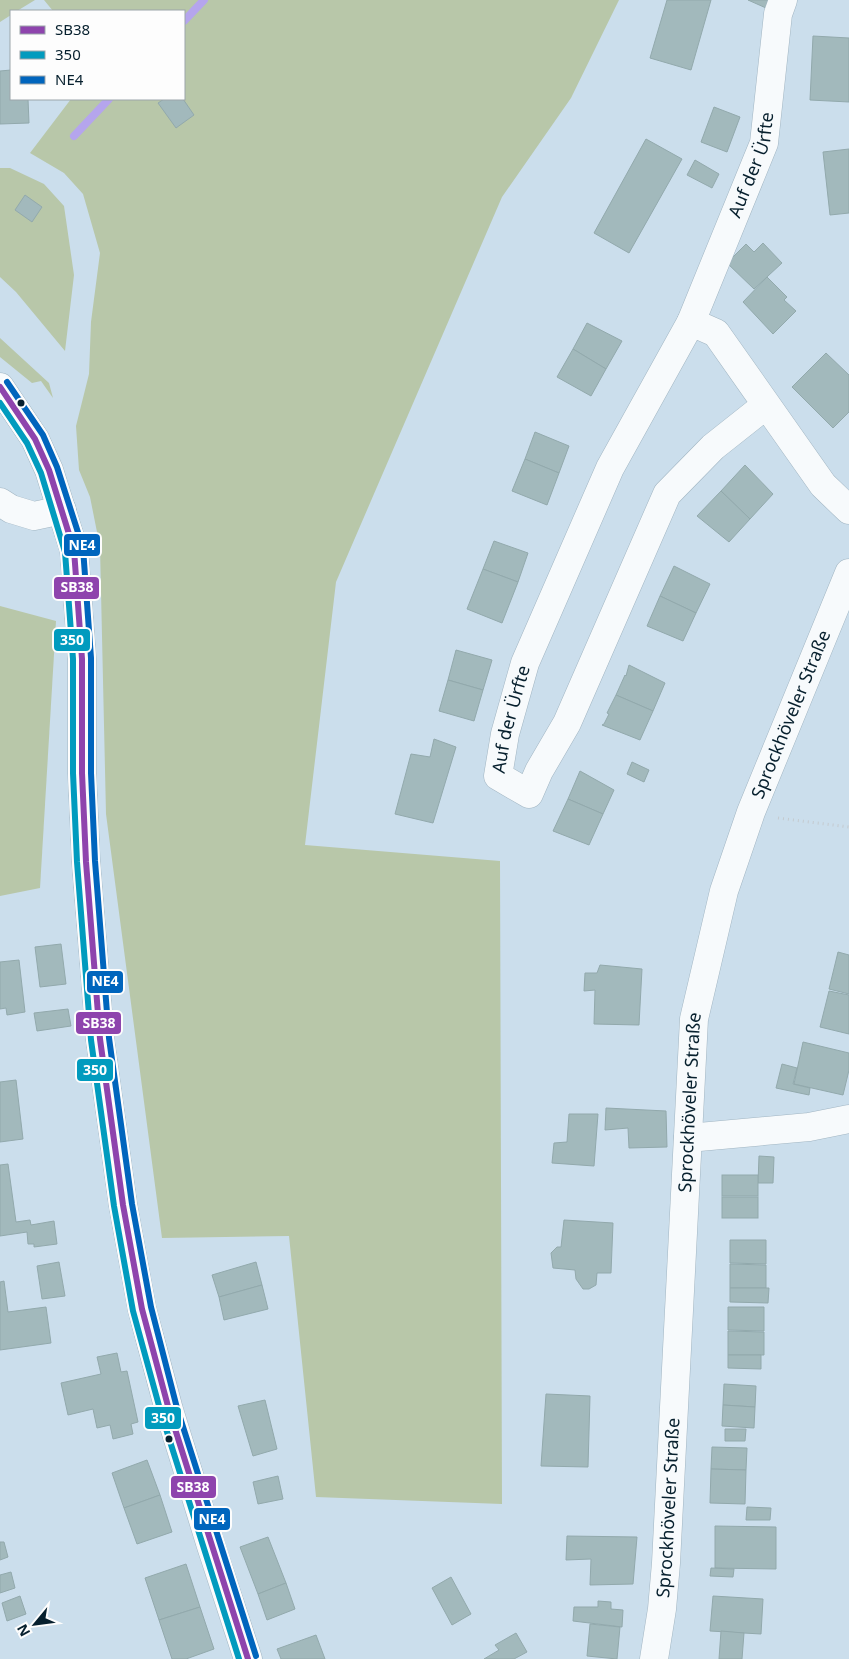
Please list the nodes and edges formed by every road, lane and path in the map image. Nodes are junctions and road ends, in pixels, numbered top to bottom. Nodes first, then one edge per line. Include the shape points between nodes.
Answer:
1 (783, 0) edge
2 (692, 322) junction
3 (0, 387) edge
4 (766, 405) junction
5 (0, 502) edge
6 (62, 510) junction
7 (849, 510) edge
8 (849, 573) edge
9 (751, 812) junction
10 (849, 827) edge
11 (849, 1119) edge
12 (688, 1138) junction
13 (248, 1659) edge
14 (654, 1659) edge

1 - 2 street, Auf der Ürfte via 778,14 764,143
2 - 4 street via 716,333
2 - 4 street, Auf der Ürfte via 610,468 525,663 505,734 498,776 529,794 567,723 667,494 713,447
3 - 6 street via 35,439
4 - 7 street via 824,485
5 - 6 street via 34,516
6 - 13 street via 74,550 82,659 86,862 100,1040 123,1205 142,1309 169,1410
8 - 9 street, Sprockhöveler Straße
9 - 10 path
9 - 12 street, Sprockhöveler Straße via 724,891 694,1019
11 - 12 street via 809,1127
12 - 14 street, Sprockhöveler Straße via 666,1563

